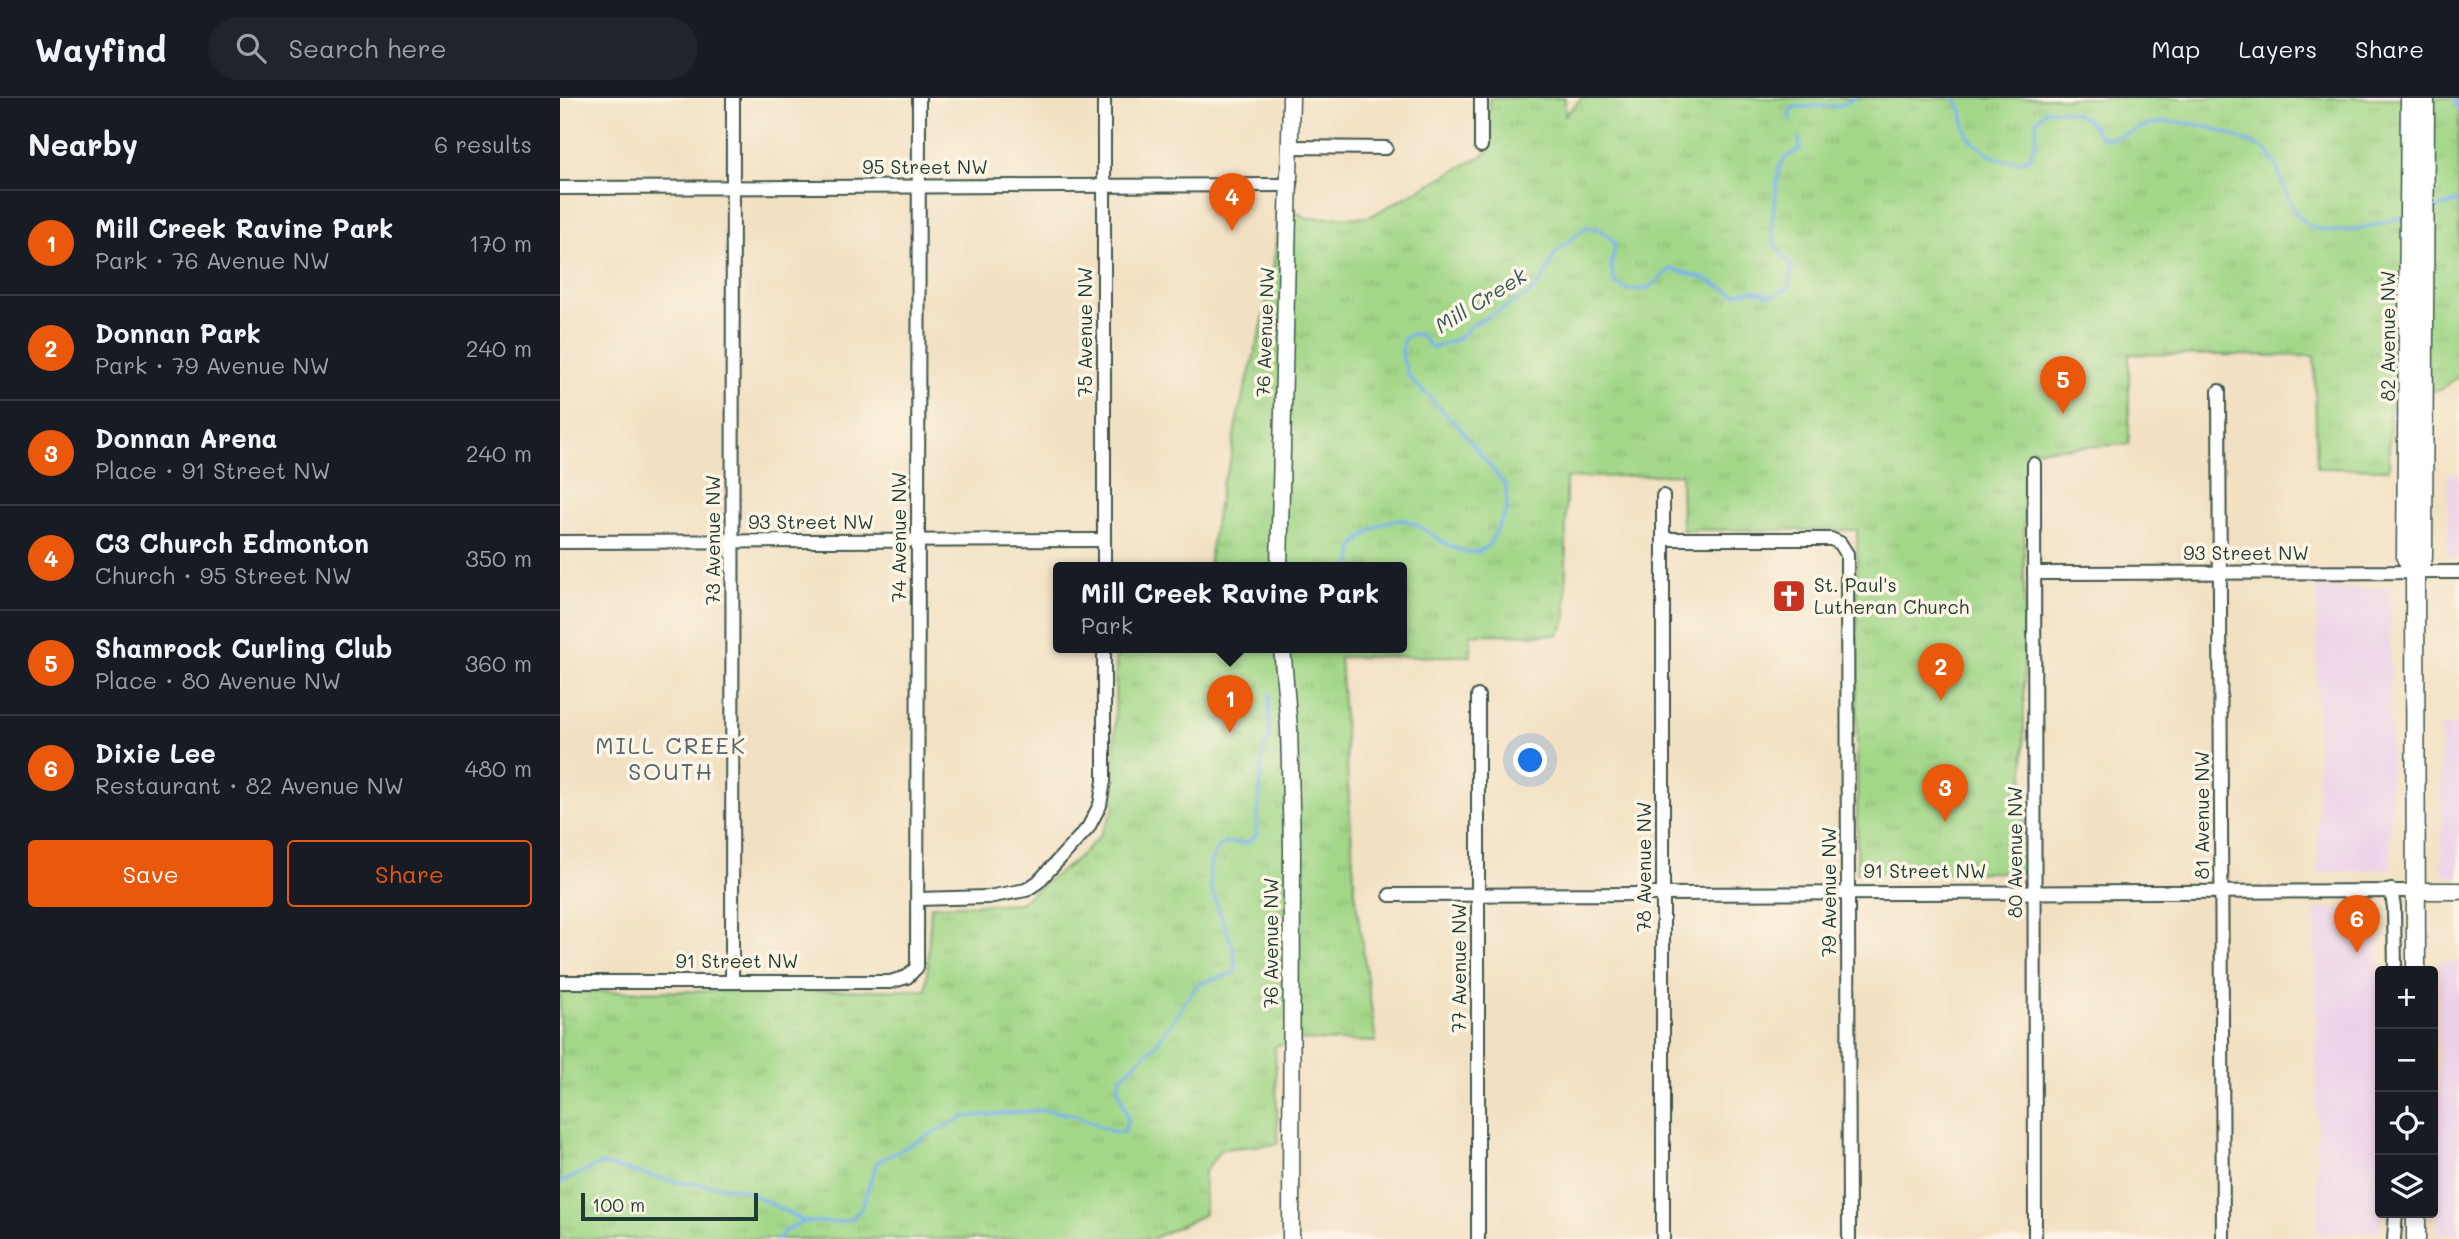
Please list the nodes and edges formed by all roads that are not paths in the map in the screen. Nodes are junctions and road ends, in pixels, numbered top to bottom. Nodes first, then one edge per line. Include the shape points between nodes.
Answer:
1 (733, 98) edge
2 (919, 98) edge
3 (1104, 98) edge
4 (1291, 98) edge
5 (1481, 98) edge
6 (2410, 98) edge
7 (2425, 98) edge
8 (1481, 146) dead end
9 (1291, 147) junction
10 (1387, 148) dead end
11 (1105, 185) junction
12 (1291, 185) junction
13 (733, 187) junction
14 (919, 187) junction
15 (560, 188) edge
16 (2219, 391) dead end
17 (2416, 402) junction
18 (2034, 464) dead end
19 (1663, 496) dead end
20 (1663, 539) junction
21 (1104, 540) junction
22 (732, 541) junction
23 (918, 541) junction
24 (560, 542) edge
25 (1104, 562) edge
26 (1279, 562) edge
27 (2415, 572) junction
28 (2459, 572) edge
29 (2034, 573) junction
30 (2220, 573) junction
31 (1104, 653) edge
32 (1283, 653) edge
33 (1478, 696) dead end
34 (2391, 890) junction
35 (2221, 891) junction
36 (2416, 891) junction
37 (2459, 891) edge
38 (2035, 892) junction
39 (1663, 893) junction
40 (1848, 893) junction
41 (1478, 894) junction
42 (1390, 895) dead end
43 (918, 899) junction
44 (2395, 966) edge
45 (2416, 966) edge
46 (911, 974) joint
47 (732, 981) junction
48 (560, 982) edge
49 (2396, 1218) edge
50 (2416, 1218) edge
51 (1292, 1239) edge
52 (1478, 1239) edge
53 (1663, 1239) edge
54 (1849, 1239) edge
55 (2035, 1239) edge
56 (2223, 1239) edge
57 (2394, 1239) edge
58 (2416, 1239) edge

1 - 13 street, 73 Avenue NW
2 - 14 street, 74 Avenue NW
3 - 11 street, 75 Avenue NW
4 - 9 street, 76 Avenue NW
5 - 8 street
6 - 17 main road, 82 Avenue NW
7 - 17 main road, 82 Avenue NW
9 - 10 street
9 - 12 street, 76 Avenue NW
11 - 12 street, 95 Street NW
11 - 14 street, 95 Street NW
11 - 21 street, 75 Avenue NW
12 - 26 street, 76 Avenue NW
13 - 14 street, 95 Street NW
13 - 15 street, 95 Street NW
13 - 22 street, 73 Avenue NW
14 - 23 street, 74 Avenue NW
16 - 30 street, 81 Avenue NW
17 - 27 main road, 82 Avenue NW via 2406,558
18 - 29 street, 80 Avenue NW
19 - 20 street, 78 Avenue NW
20 - 39 street, 78 Avenue NW
20 - 40 street, 79 Avenue NW via 1830,539 1843,546 1847,558
21 - 23 street, 93 Street NW
21 - 25 street, 75 Avenue NW
22 - 23 street, 93 Street NW
22 - 24 street, 93 Street NW
22 - 47 street, 73 Avenue NW
23 - 43 street, 74 Avenue NW
27 - 28 street, 93 Street NW
27 - 30 street, 93 Street NW
27 - 36 main road, 82 Avenue NW
29 - 30 street, 93 Street NW
29 - 38 street, 80 Avenue NW
30 - 35 street, 81 Avenue NW
31 - 43 street via 1104,781 1091,825 1038,883 1026,890 988,897
32 - 51 street, 76 Avenue NW via 1292,846
33 - 41 street, 77 Avenue NW
34 - 35 street, 91 Street NW
34 - 36 street, 91 Street NW
34 - 44 street
35 - 38 street, 91 Street NW
35 - 56 street, 81 Avenue NW
36 - 37 street, 91 Street NW
36 - 45 main road, 82 Avenue NW
38 - 40 street, 91 Street NW
38 - 55 street, 80 Avenue NW
39 - 40 street, 91 Street NW
39 - 41 street, 91 Street NW
39 - 53 street, 78 Avenue NW
40 - 54 street, 79 Avenue NW
41 - 42 street, 91 Street NW
41 - 52 street, 77 Avenue NW
43 - 46 street, 74 Avenue NW via 918,961
46 - 47 street, 91 Street NW via 890,982
47 - 48 street, 91 Street NW
49 - 57 street
50 - 58 main road

